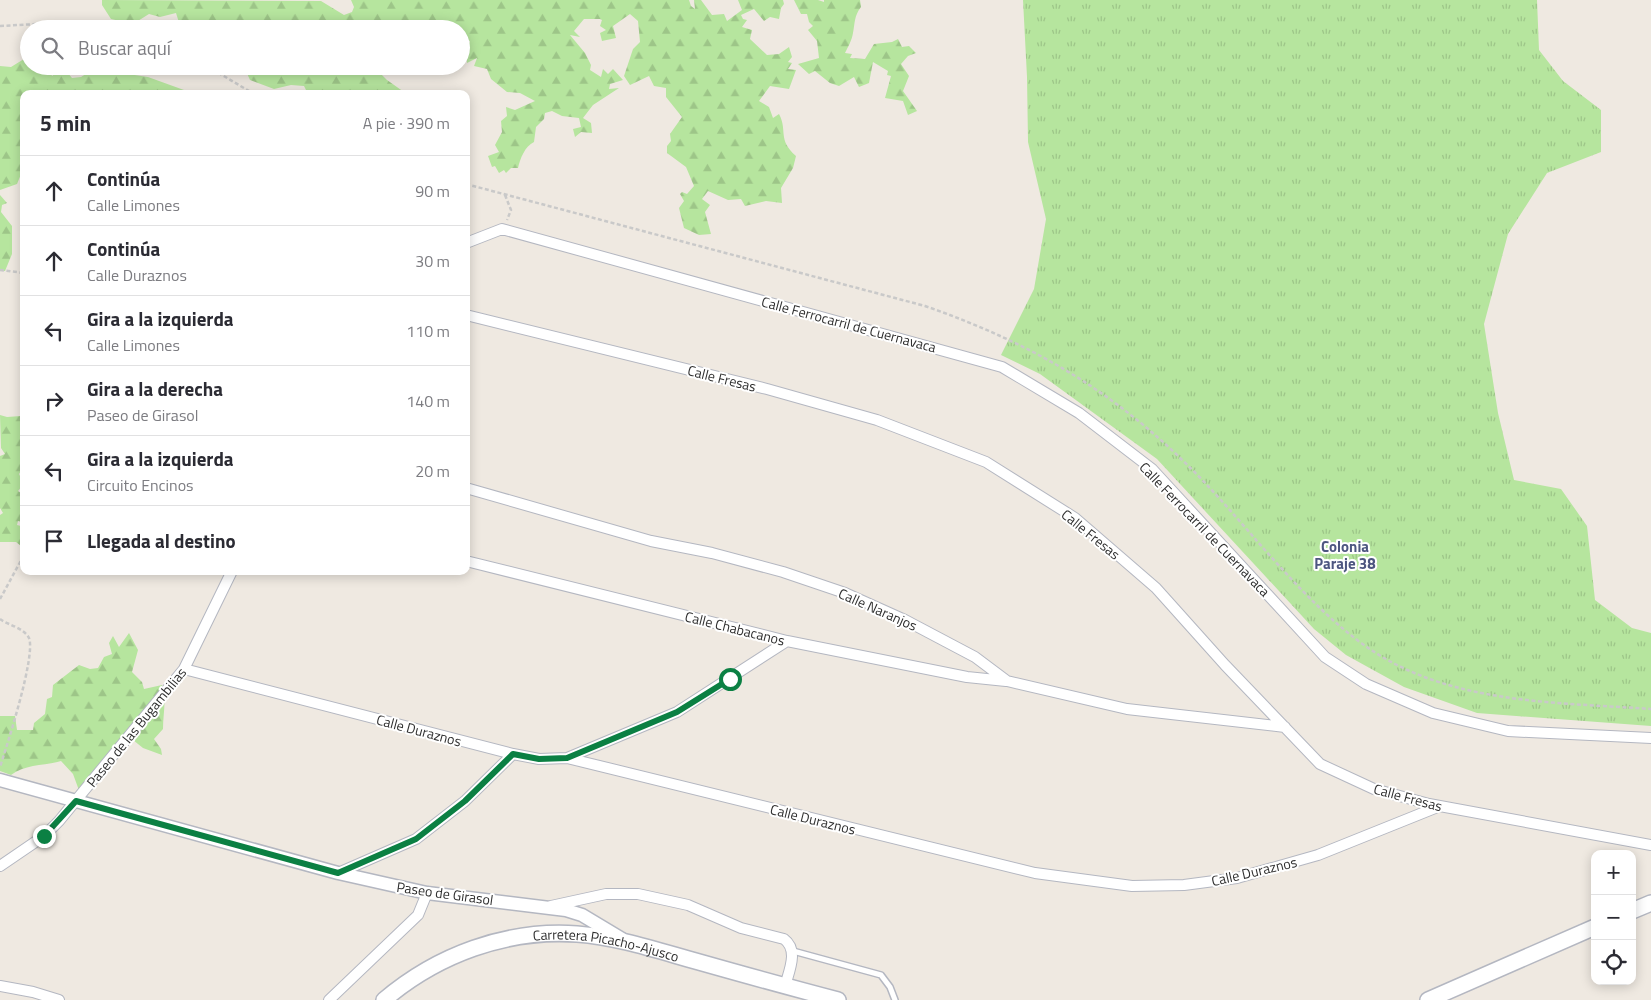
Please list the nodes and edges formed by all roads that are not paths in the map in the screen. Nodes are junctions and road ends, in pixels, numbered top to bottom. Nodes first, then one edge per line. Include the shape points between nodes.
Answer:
1 (470, 241) edge
2 (470, 316) edge
3 (470, 489) edge
4 (470, 562) edge
5 (230, 575) edge
6 (787, 641) junction
7 (184, 669) junction
8 (1007, 681) junction
9 (1285, 727) junction
10 (1651, 738) edge
11 (513, 754) junction
12 (567, 758) junction
13 (0, 780) edge
14 (76, 801) junction
15 (1440, 806) junction
16 (1651, 846) edge
17 (0, 866) edge
18 (338, 873) junction
19 (428, 893) junction
20 (1651, 902) edge
21 (548, 907) junction
22 (1636, 909) edge
23 (1591, 929) edge
24 (626, 941) junction
25 (793, 951) junction
26 (0, 986) edge
27 (785, 986) junction
28 (59, 1000) edge
29 (329, 1000) edge
30 (384, 1000) edge
31 (838, 1000) edge
32 (895, 1000) edge
33 (1428, 1000) edge

1 - 10 street, Calle Ferrocarril de Cuernavaca via 502,229 1002,367 1079,413 1152,469 1325,656 1366,684 1434,712 1508,731
2 - 9 street, Calle Fresas via 767,389 877,420 986,462 1075,518 1156,588
3 - 8 street, Calle Naranjos via 651,541 783,572 845,594 905,620 975,657
4 - 6 street, Calle Chabacanos
5 - 7 street, Paseo de las Bugambilias
6 - 8 street, Calle Chabacanos via 967,677
6 - 12 street via 677,712
7 - 11 street, Calle Duraznos
7 - 14 street, Paseo de las Bugambilias
8 - 9 street, Calle Naranjos via 1127,709
9 - 15 street, Calle Fresas via 1320,764 1374,789
11 - 12 street, Calle Duraznos via 539,759
11 - 18 street via 465,801 416,839
12 - 15 street, Calle Duraznos via 1035,873 1132,886 1184,885 1237,878 1318,855
13 - 14 street, Paseo de Girasol
14 - 17 street, Paseo de las Bugambilias via 44,836
14 - 18 street, Paseo de Girasol
15 - 16 street, Calle Fresas
18 - 19 street, Paseo de Girasol
19 - 21 street, Paseo de Girasol
19 - 29 street via 418,915
20 - 22 main road
21 - 24 street, Paseo de Girasol via 582,915
21 - 25 street via 606,894 638,894 688,904 740,928 784,939
23 - 33 main road
24 - 27 main road, Carretera Picacho-Ajusco
24 - 30 main road, Carretera Picacho-Ajusco via 576,934 524,936 498,941 451,956 425,969
25 - 27 street
25 - 32 lane via 881,975
26 - 28 street
27 - 31 main road, Carretera Picacho-Ajusco

